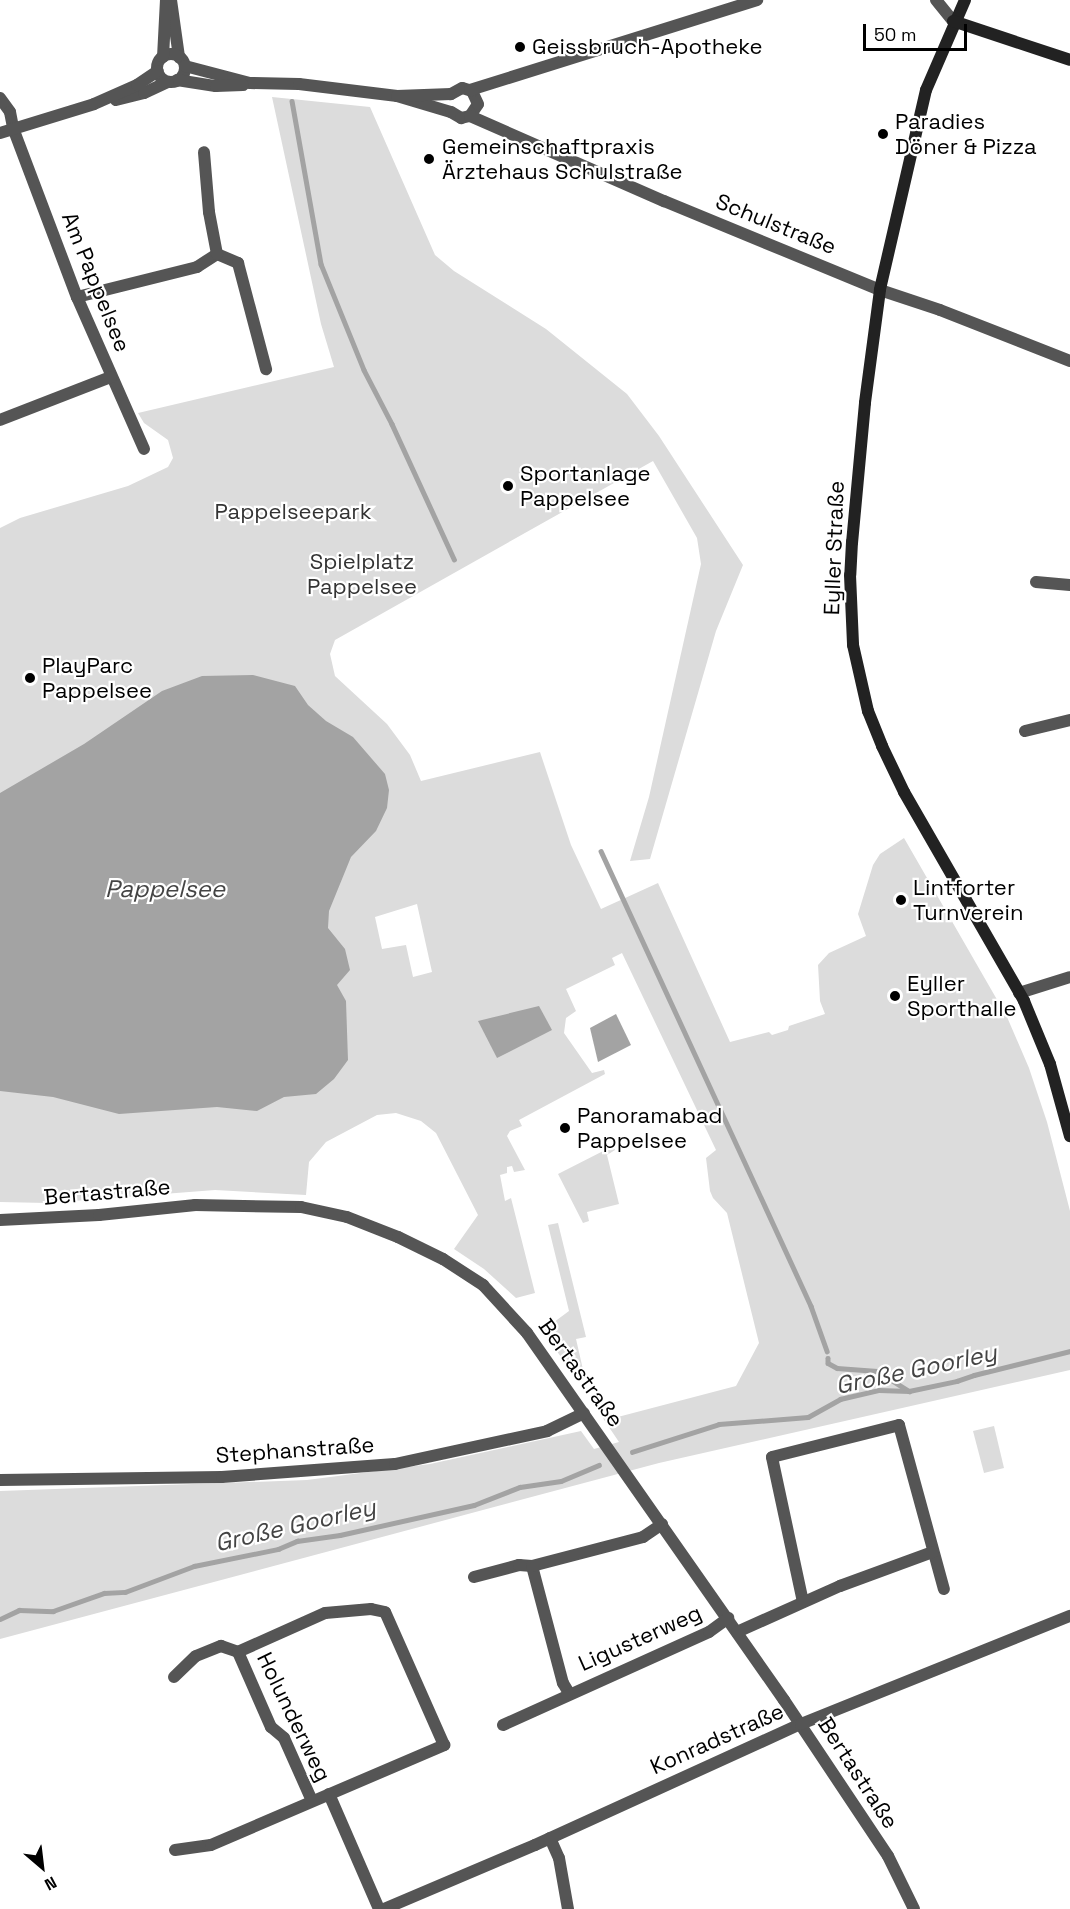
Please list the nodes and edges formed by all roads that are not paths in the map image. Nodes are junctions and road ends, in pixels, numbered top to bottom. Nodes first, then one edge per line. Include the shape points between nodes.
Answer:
1 (168, 0) edge
2 (758, 0) edge
3 (936, 0) edge
4 (965, 0) edge
5 (953, 21) junction
6 (163, 57) junction
7 (1070, 60) edge
8 (182, 62) junction
9 (158, 71) junction
10 (173, 81) junction
11 (250, 83) junction
12 (470, 90) junction
13 (451, 94) junction
14 (397, 96) junction
15 (0, 98) edge
16 (94, 104) junction
17 (451, 112) junction
18 (470, 116) junction
19 (13, 128) junction
20 (0, 133) edge
21 (204, 152) dead end
22 (217, 254) junction
23 (880, 290) junction
24 (77, 297) junction
25 (1070, 361) edge
26 (266, 369) dead end
27 (111, 377) junction
28 (0, 420) edge
29 (144, 449) dead end
30 (1036, 582) dead end
31 (1070, 585) edge
32 (1070, 720) edge
33 (1025, 731) dead end
34 (1070, 977) edge
35 (1019, 993) junction
36 (1070, 1136) edge
37 (0, 1220) edge
38 (584, 1413) junction
39 (0, 1480) edge
40 (662, 1524) junction
41 (933, 1552) junction
42 (532, 1566) junction
43 (474, 1577) dead end
44 (944, 1589) dead end
45 (803, 1602) junction
46 (1070, 1616) edge
47 (728, 1618) junction
48 (737, 1632) junction
49 (238, 1652) junction
50 (174, 1677) dead end
51 (568, 1693) junction
52 (801, 1724) junction
53 (503, 1725) dead end
54 (329, 1794) junction
55 (312, 1801) junction
56 (550, 1838) junction
57 (175, 1850) dead end
58 (379, 1909) edge
59 (384, 1909) edge
60 (568, 1909) edge
61 (914, 1909) edge

1 - 6 street
1 - 8 street
2 - 12 street, Schulstraße
3 - 5 street
4 - 5 main road, Eyller Straße
5 - 7 main road
5 - 23 main road, Eyller Straße via 924,96
6 - 8 street via 170,55
6 - 9 street
8 - 10 street via 182,77
8 - 11 street, Schulstraße
9 - 10 street via 162,78
9 - 16 street
10 - 11 street, Schulstraße via 216,86
10 - 16 street via 144,93
11 - 14 street, Schulstraße via 299,84
12 - 13 street, Schulstraße via 462,88
12 - 18 street via 478,104
13 - 14 street, Schulstraße
13 - 17 street
14 - 17 street, Schulstraße
15 - 19 street, Am Pappelsee via 10,112
16 - 19 street
17 - 18 street, Schulstraße via 461,118
18 - 23 street, Schulstraße
19 - 20 street
19 - 24 street, Am Pappelsee
21 - 22 street
22 - 24 street via 197,267
22 - 26 street via 238,263
23 - 25 street, Schulstraße
23 - 35 main road, Eyller Straße via 852,542 853,645 868,711 882,746 904,792
24 - 27 street, Am Pappelsee
27 - 28 street
27 - 29 street, Am Pappelsee
30 - 31 street
32 - 33 street
34 - 35 street
35 - 36 main road, Eyller Straße via 1050,1064
37 - 38 street, Bertastraße via 236,1204 301,1207 348,1217 443,1259 483,1285 521,1325
38 - 39 street, Stephanstraße via 547,1431 395,1464 222,1477
38 - 40 street, Bertastraße
40 - 42 street via 643,1537
40 - 47 street, Bertastraße
41 - 44 street
41 - 45 street
41 - 45 street via 900,1425 772,1457
42 - 43 street via 519,1565
42 - 51 street, Ligusterweg
45 - 48 street
46 - 52 street, Konradstraße
47 - 48 street, Bertastraße
47 - 51 street, Ligusterweg via 709,1632
48 - 52 street, Bertastraße
49 - 50 street, Holunderweg via 221,1646 196,1656
49 - 54 street, Holunderweg via 325,1613 371,1609 385,1612 444,1745
49 - 55 street, Holunderweg via 271,1727 284,1738
51 - 53 street, Ligusterweg
52 - 56 street, Konradstraße
52 - 61 street, Bertastraße via 888,1856
54 - 55 street, Holunderweg
54 - 58 street, Holunderweg
55 - 57 street, Holunderweg via 211,1845
56 - 59 street, Konradstraße
56 - 60 street via 559,1858

